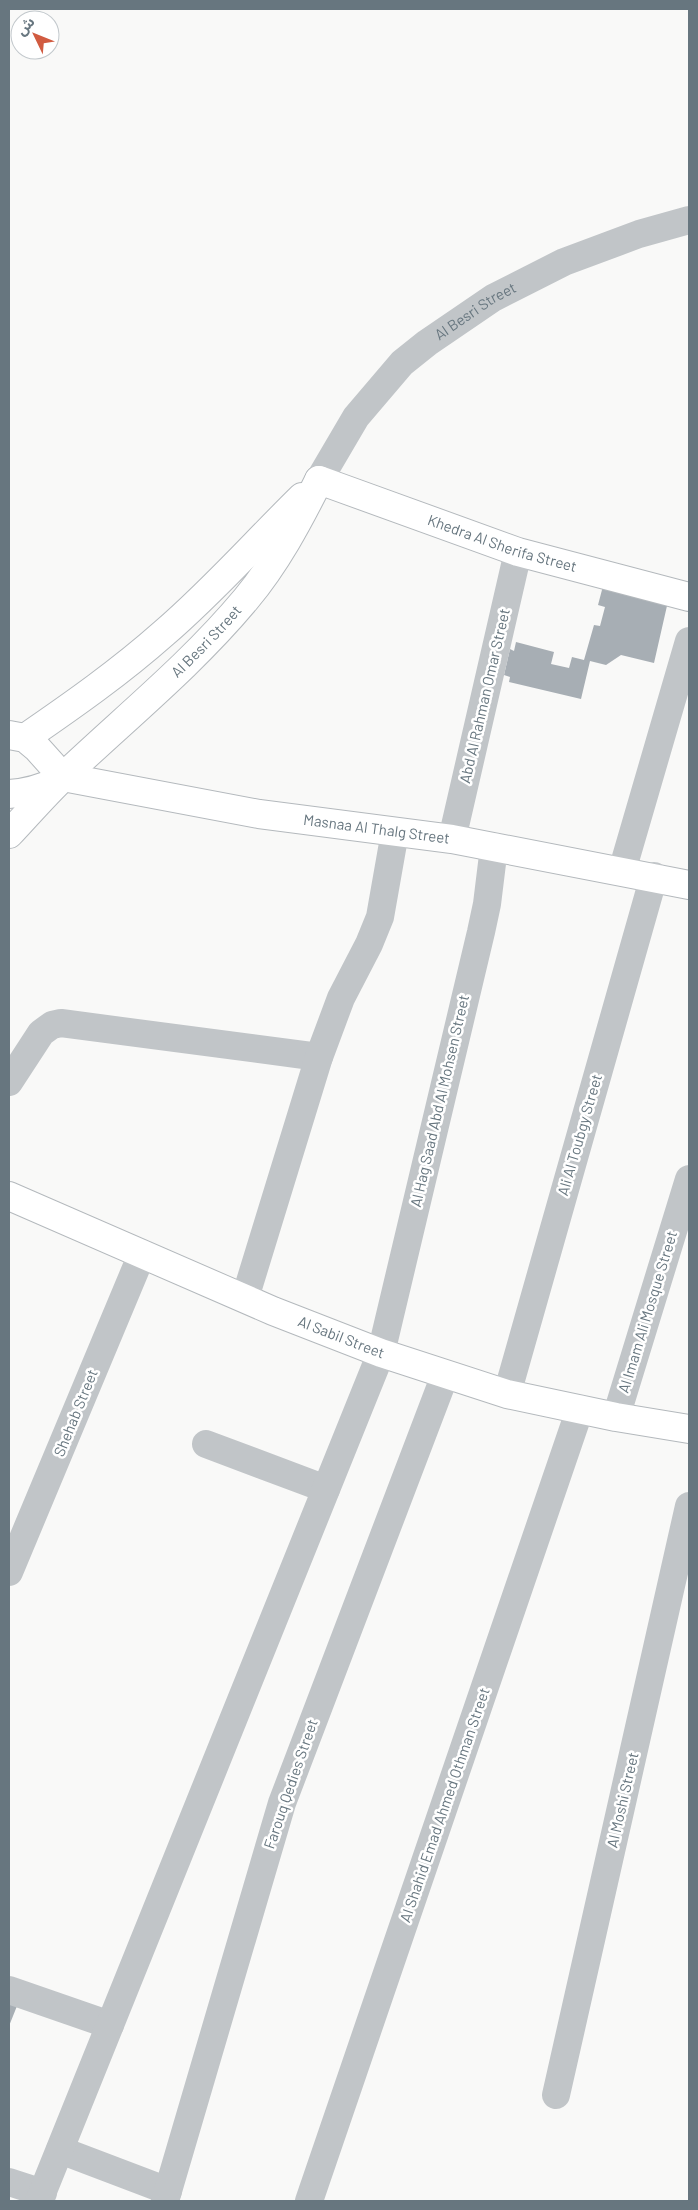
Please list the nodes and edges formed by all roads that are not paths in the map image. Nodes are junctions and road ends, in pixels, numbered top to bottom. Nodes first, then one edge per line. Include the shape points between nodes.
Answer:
1 (689, 220) edge
2 (319, 480) junction
3 (518, 552) junction
4 (689, 597) edge
5 (689, 640) edge
6 (17, 737) edge
7 (63, 777) junction
8 (9, 794) edge
9 (395, 832) junction
10 (9, 834) edge
11 (452, 839) junction
12 (494, 847) junction
13 (622, 871) junction
14 (654, 876) junction
15 (689, 884) edge
16 (319, 1058) junction
17 (9, 1082) edge
18 (689, 1180) edge
19 (9, 1196) edge
20 (142, 1254) junction
21 (245, 1298) junction
22 (381, 1353) junction
23 (444, 1375) junction
24 (507, 1394) junction
25 (580, 1409) junction
26 (616, 1416) junction
27 (689, 1428) edge
28 (206, 1444) dead end
29 (326, 1489) junction
30 (689, 1506) edge
31 (9, 1572) edge
32 (9, 1990) edge
33 (110, 2025) junction
34 (556, 2094) dead end
35 (60, 2150) junction
36 (9, 2182) edge
37 (166, 2196) edge
38 (41, 2197) edge
39 (308, 2201) edge

1 - 2 street, Al Besri Street via 639,234 564,262 493,298 427,343 402,364 356,417
2 - 3 street, Khedra Al Sherifa Street
2 - 6 street, Al Besri Street via 166,632 118,672
2 - 7 street, Al Besri Street via 275,561 247,598 191,660
3 - 4 street, Khedra Al Sherifa Street
3 - 11 street, Abd Al Rahman Omar Street
5 - 13 street
6 - 7 street via 37,748
7 - 8 street via 27,793
7 - 9 street, Masnaa Al Thalg Street via 260,814
7 - 10 street
9 - 11 street, Masnaa Al Thalg Street
9 - 16 street via 380,916 341,998
11 - 12 street, Masnaa Al Thalg Street
12 - 13 street, Masnaa Al Thalg Street
12 - 22 street, Al Hag Saad Abd Al Mohsen Street via 483,923
13 - 14 street, Masnaa Al Thalg Street
14 - 15 street, Masnaa Al Thalg Street
14 - 24 street, Ali Al Toubgy Street
16 - 17 street via 61,1024 52,1025 41,1033
16 - 21 street
18 - 26 street, Al Imam Ali Mosque Street
19 - 20 street, Al Sabil Street
20 - 21 street, Al Sabil Street
20 - 31 street, Shehab Street
21 - 22 street, Al Sabil Street
22 - 23 street, Al Sabil Street
22 - 29 street, Al Hag Saad Abd Al Mohsen Street
23 - 24 street, Al Sabil Street
23 - 37 street, Farouq Qedies Street via 282,1803
24 - 25 street, Al Sabil Street
25 - 26 street, Al Sabil Street
25 - 39 street, Al Shahid Emad Ahmed Othman Street
26 - 27 street, Al Sabil Street
28 - 29 street
29 - 33 street, Al Hag Saad Abd Al Mohsen Street
30 - 34 street, Al Moshi Street
32 - 33 street
33 - 35 street, Al Hag Saad Abd Al Mohsen Street
35 - 37 street
35 - 38 street, Al Hag Saad Abd Al Mohsen Street
36 - 38 street

